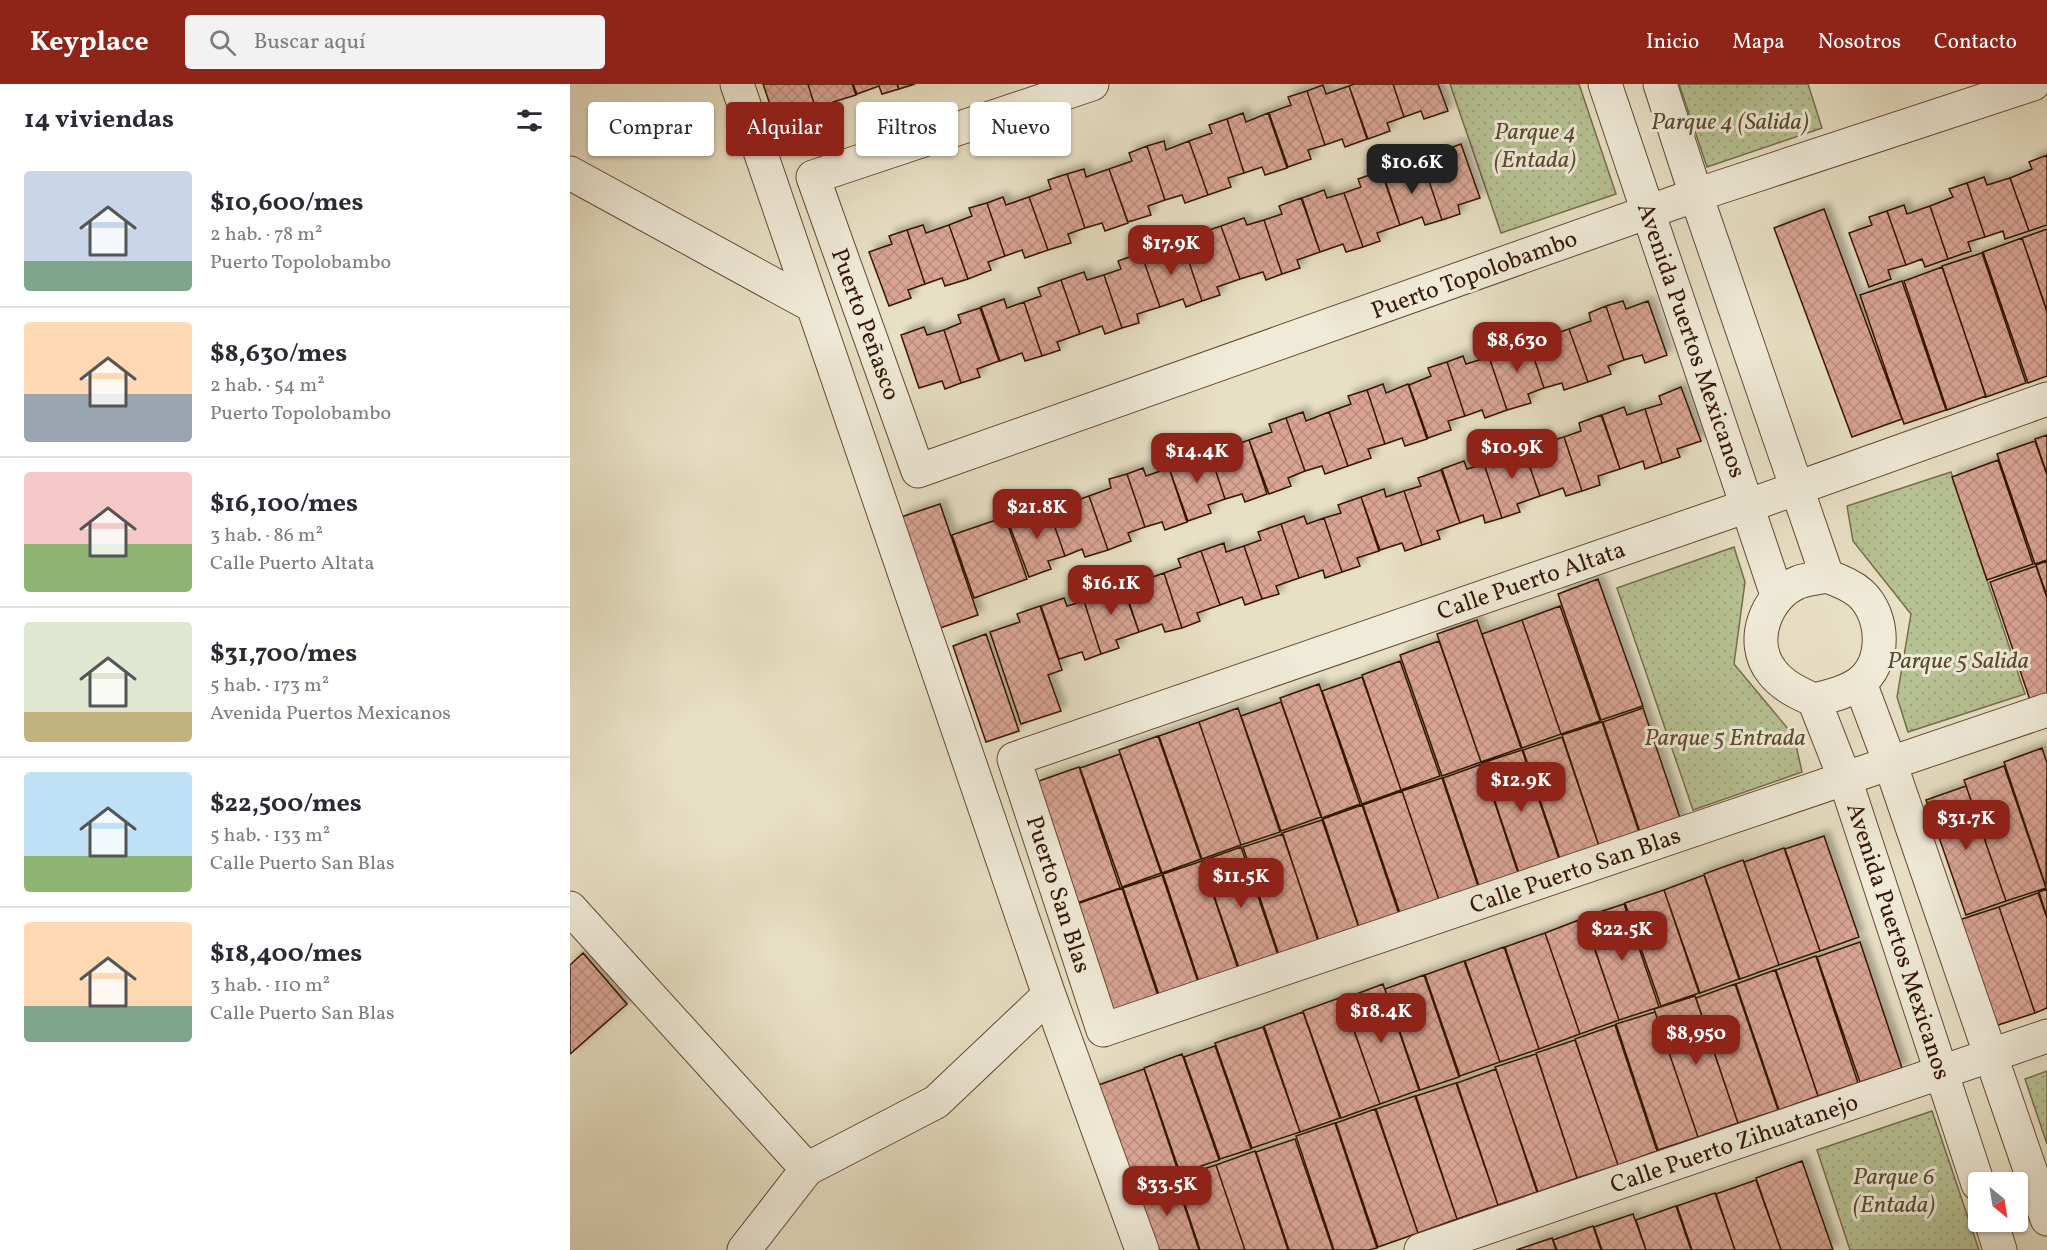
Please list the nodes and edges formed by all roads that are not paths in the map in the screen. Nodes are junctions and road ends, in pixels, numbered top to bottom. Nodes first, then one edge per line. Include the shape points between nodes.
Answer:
1 (737, 84) edge
2 (1092, 84) edge
3 (1605, 84) edge
4 (1660, 84) edge
5 (2033, 84) edge
6 (570, 173) edge
7 (1696, 195) junction
8 (1649, 213) junction
9 (813, 306) junction
10 (2047, 399) edge
11 (918, 471) joint
12 (1797, 488) junction
13 (1747, 506) junction
14 (1827, 576) junction
15 (1777, 596) junction
16 (1860, 683) junction
17 (1814, 700) junction
18 (2047, 711) edge
19 (1014, 759) joint
20 (1890, 764) junction
21 (1845, 779) junction
22 (570, 908) edge
23 (1049, 995) junction
24 (1103, 1030) joint
25 (2047, 1036) edge
26 (1991, 1055) junction
27 (1942, 1073) junction
28 (807, 1169) junction
29 (1974, 1172) edge
30 (2047, 1218) edge
31 (1994, 1232) edge
32 (744, 1250) edge
33 (1142, 1250) edge
34 (1421, 1250) edge
35 (2000, 1250) edge

1 - 9 street
2 - 11 street, Puerto Peñasco via 813,177
3 - 8 street, Avenida Puertos Mexicanos
4 - 7 street
5 - 7 street, Puerto Topolobambo
6 - 9 street
7 - 8 street, Puerto Topolobambo
7 - 12 street
8 - 11 street, Puerto Topolobambo
8 - 13 street, Avenida Puertos Mexicanos
9 - 23 street
10 - 12 street, Calle Puerto Altata
12 - 13 street, Calle Puerto Altata
12 - 14 street
13 - 15 street, Avenida Puertos Mexicanos
13 - 19 street, Calle Puerto Altata
14 - 15 street via 1799,582
14 - 16 street via 1860,592 1873,609 1880,629 1879,650
15 - 17 street via 1767,610 1761,631 1763,653 1770,670 1784,684
16 - 17 street via 1839,694
16 - 20 street, Avenida Puertos Mexicanos
17 - 21 street, Avenida Puertos Mexicanos
18 - 20 street, Calle Puerto San Blas
19 - 24 street, Puerto San Blas
20 - 21 street, Calle Puerto San Blas
20 - 26 street, Avenida Puertos Mexicanos
21 - 24 street, Calle Puerto San Blas
21 - 27 street, Avenida Puertos Mexicanos
22 - 28 street
23 - 28 street via 936,1102
23 - 33 street
25 - 26 street, Calle Puerto Zihuatanejo
26 - 27 street, Calle Puerto Zihuatanejo
26 - 30 street, Avenida Puertos Mexicanos
27 - 29 street, Avenida Puertos Mexicanos
27 - 34 street, Calle Puerto Zihuatanejo
28 - 32 street
31 - 35 street

